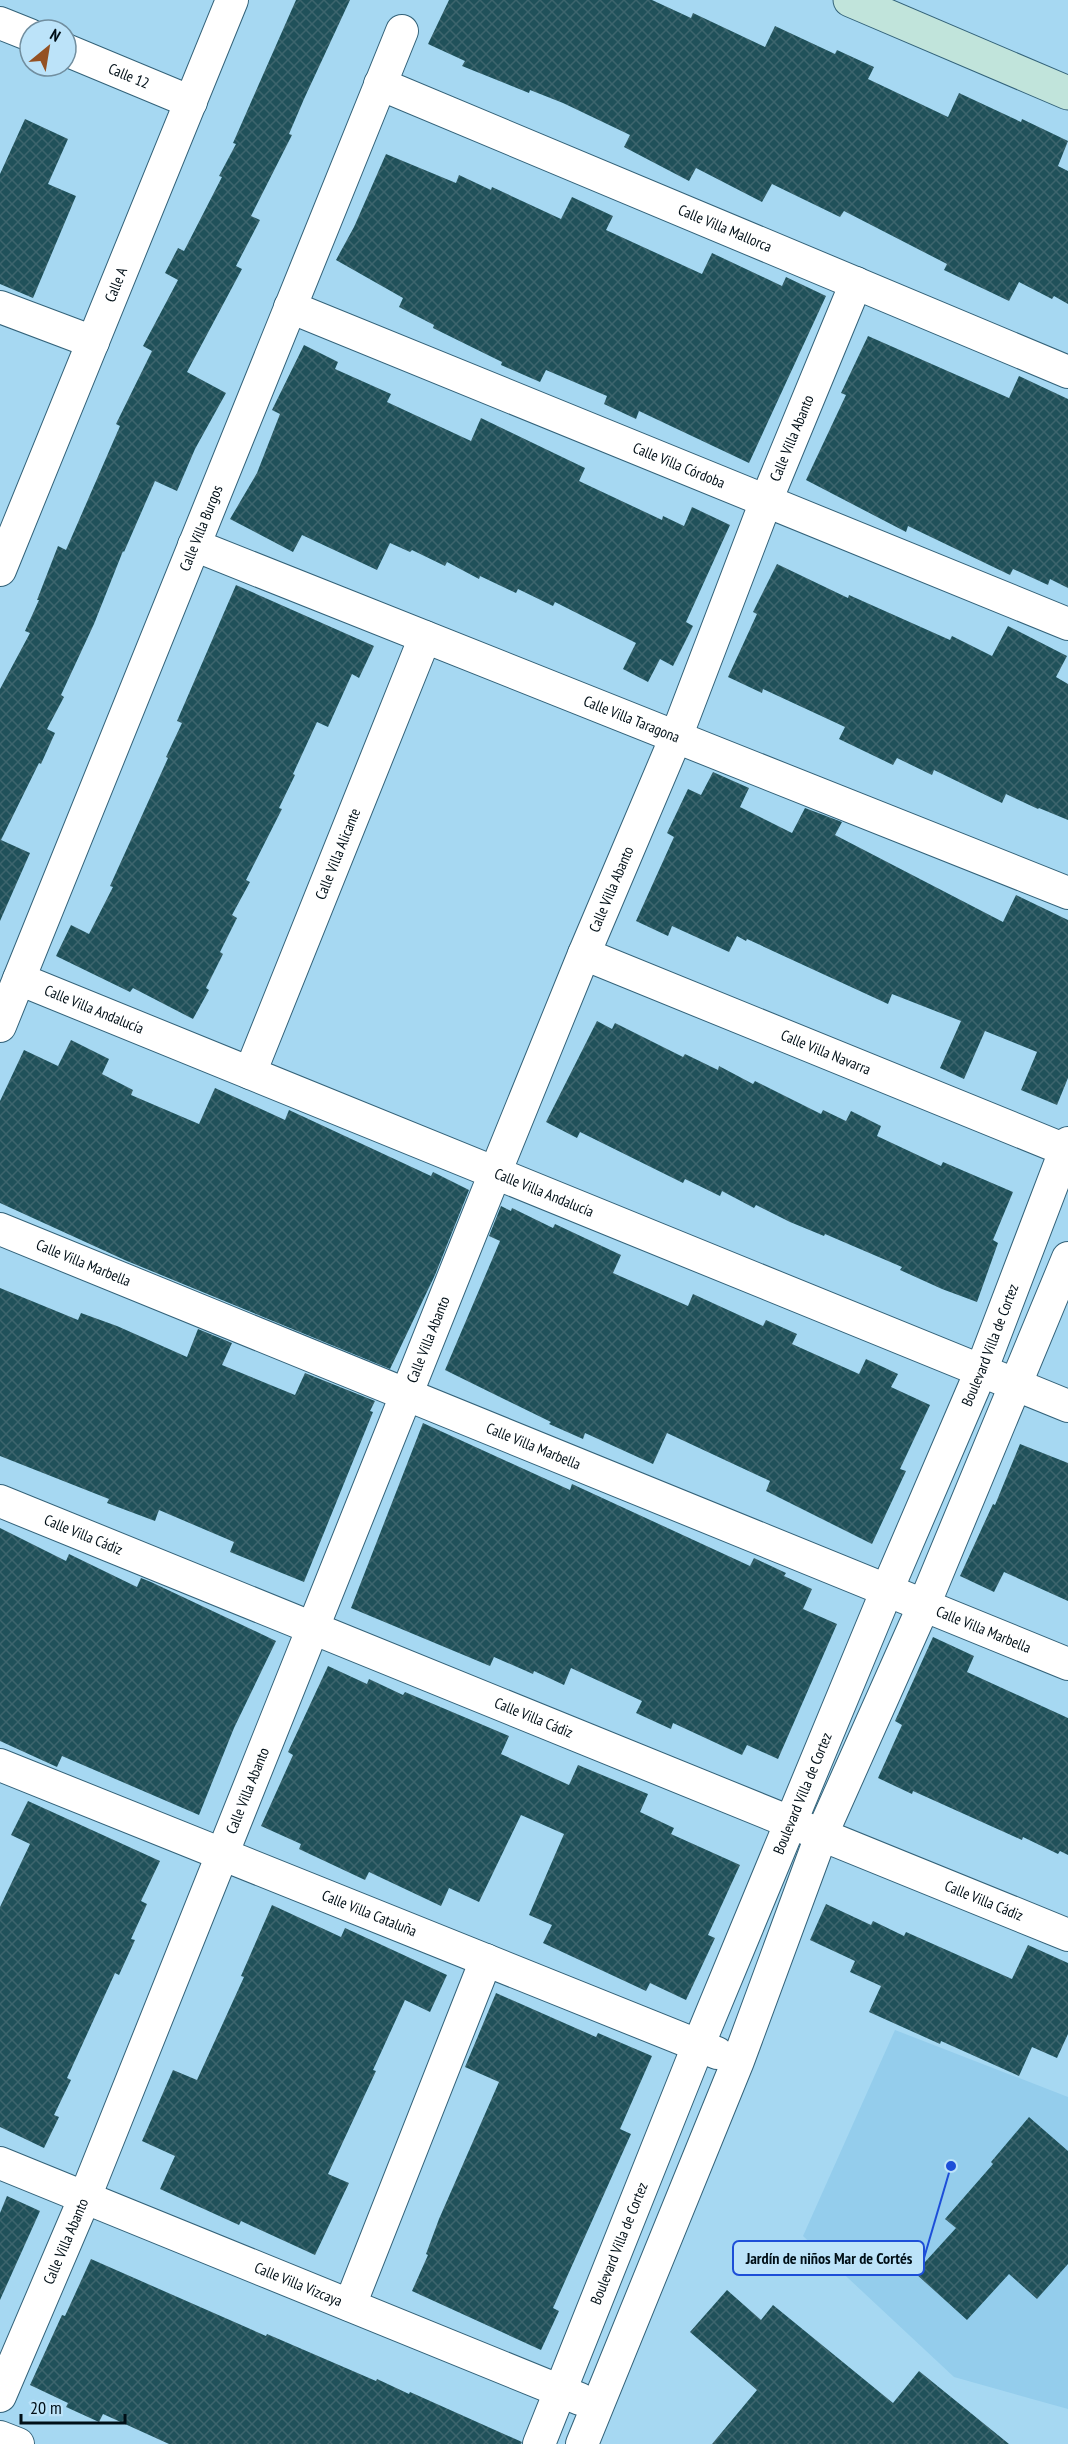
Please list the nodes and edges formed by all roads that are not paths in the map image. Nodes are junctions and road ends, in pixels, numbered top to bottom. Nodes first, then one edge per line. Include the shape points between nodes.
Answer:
1 (232, 0) edge
2 (850, 0) edge
3 (0, 22) edge
4 (18, 30) edge
5 (402, 31) dead end
6 (78, 55) edge
7 (380, 84) junction
8 (1068, 93) edge
9 (190, 102) junction
10 (856, 283) junction
11 (0, 307) edge
12 (290, 307) junction
13 (93, 342) junction
14 (1068, 372) edge
15 (766, 501) junction
16 (194, 544) junction
17 (0, 570) edge
18 (1068, 624) edge
19 (425, 637) junction
20 (676, 737) junction
21 (1068, 893) edge
22 (584, 954) junction
23 (19, 979) junction
24 (0, 1026) edge
25 (250, 1073) junction
26 (1067, 1148) edge
27 (495, 1173) junction
28 (0, 1229) edge
29 (1068, 1258) edge
30 (981, 1371) junction
31 (1017, 1385) junction
32 (407, 1395) junction
33 (1068, 1406) edge
34 (0, 1500) edge
35 (887, 1590) junction
36 (924, 1605) junction
37 (315, 1628) junction
38 (1068, 1664) edge
39 (1, 1769) edge
40 (791, 1821) junction
41 (821, 1836) junction
42 (223, 1855) junction
43 (1068, 1935) edge
44 (486, 1960) junction
45 (698, 2046) junction
46 (738, 2061) junction
47 (0, 2163) edge
48 (85, 2197) junction
49 (350, 2305) junction
50 (560, 2391) junction
51 (0, 2396) edge
52 (597, 2406) junction
53 (0, 2437) edge
54 (18, 2444) edge
55 (539, 2444) edge
56 (582, 2444) edge

1 - 9 street, Calle A
2 - 8 street
3 - 4 street
5 - 7 street, Calle Villa Burgos
6 - 9 street, Calle 12
7 - 10 street, Calle Villa Mallorca
7 - 12 street, Calle Villa Burgos
9 - 13 street, Calle A
10 - 14 street, Calle Villa Mallorca
10 - 15 street, Calle Villa Abanto
11 - 13 street
12 - 15 street, Calle Villa Córdoba
12 - 16 street, Calle Villa Burgos
13 - 17 street, Calle A
15 - 18 street, Calle Villa Córdoba
15 - 20 street, Calle Villa Abanto
16 - 19 street, Calle Villa Taragona
16 - 23 street, Calle Villa Burgos
19 - 20 street, Calle Villa Taragona
19 - 25 street, Calle Villa Alicante
20 - 21 street, Calle Villa Taragona
20 - 22 street, Calle Villa Abanto
22 - 26 street, Calle Villa Navarra
22 - 27 street, Calle Villa Abanto
23 - 24 street, Calle Villa Burgos
23 - 25 street, Calle Villa Andalucía
25 - 27 street, Calle Villa Andalucía
26 - 30 street, Boulevard Villa de Cortez
27 - 30 street, Calle Villa Andalucía
27 - 32 street, Calle Villa Abanto
28 - 32 street, Calle Villa Marbella
29 - 31 street
30 - 31 street, Calle Villa Andalucía
30 - 35 street, Boulevard Villa de Cortez
31 - 33 street, Calle Villa Andalucía
31 - 36 street
32 - 35 street, Calle Villa Marbella
32 - 37 street, Calle Villa Abanto
34 - 37 street, Calle Villa Cádiz
35 - 36 street, Calle Villa Marbella
35 - 40 street, Boulevard Villa de Cortez
36 - 38 street, Calle Villa Marbella
36 - 41 street
37 - 40 street, Calle Villa Cádiz
37 - 42 street, Calle Villa Abanto
39 - 42 street, Calle Villa Cataluña
40 - 41 street, Calle Villa Cádiz
40 - 45 street, Boulevard Villa de Cortez
41 - 43 street, Calle Villa Cádiz
41 - 46 street
42 - 44 street, Calle Villa Cataluña
42 - 48 street, Calle Villa Abanto
44 - 45 street, Calle Villa Cataluña
44 - 49 street
45 - 46 street, Calle Villa Cataluña
45 - 50 street, Boulevard Villa de Cortez
46 - 52 street
47 - 48 street, Calle Villa Vizcaya
48 - 49 street, Calle Villa Vizcaya
48 - 51 street, Calle Villa Abanto
49 - 50 street, Calle Villa Vizcaya
50 - 52 street, Calle Villa Vizcaya
50 - 55 street, Boulevard Villa de Cortez
52 - 56 street
53 - 54 street

